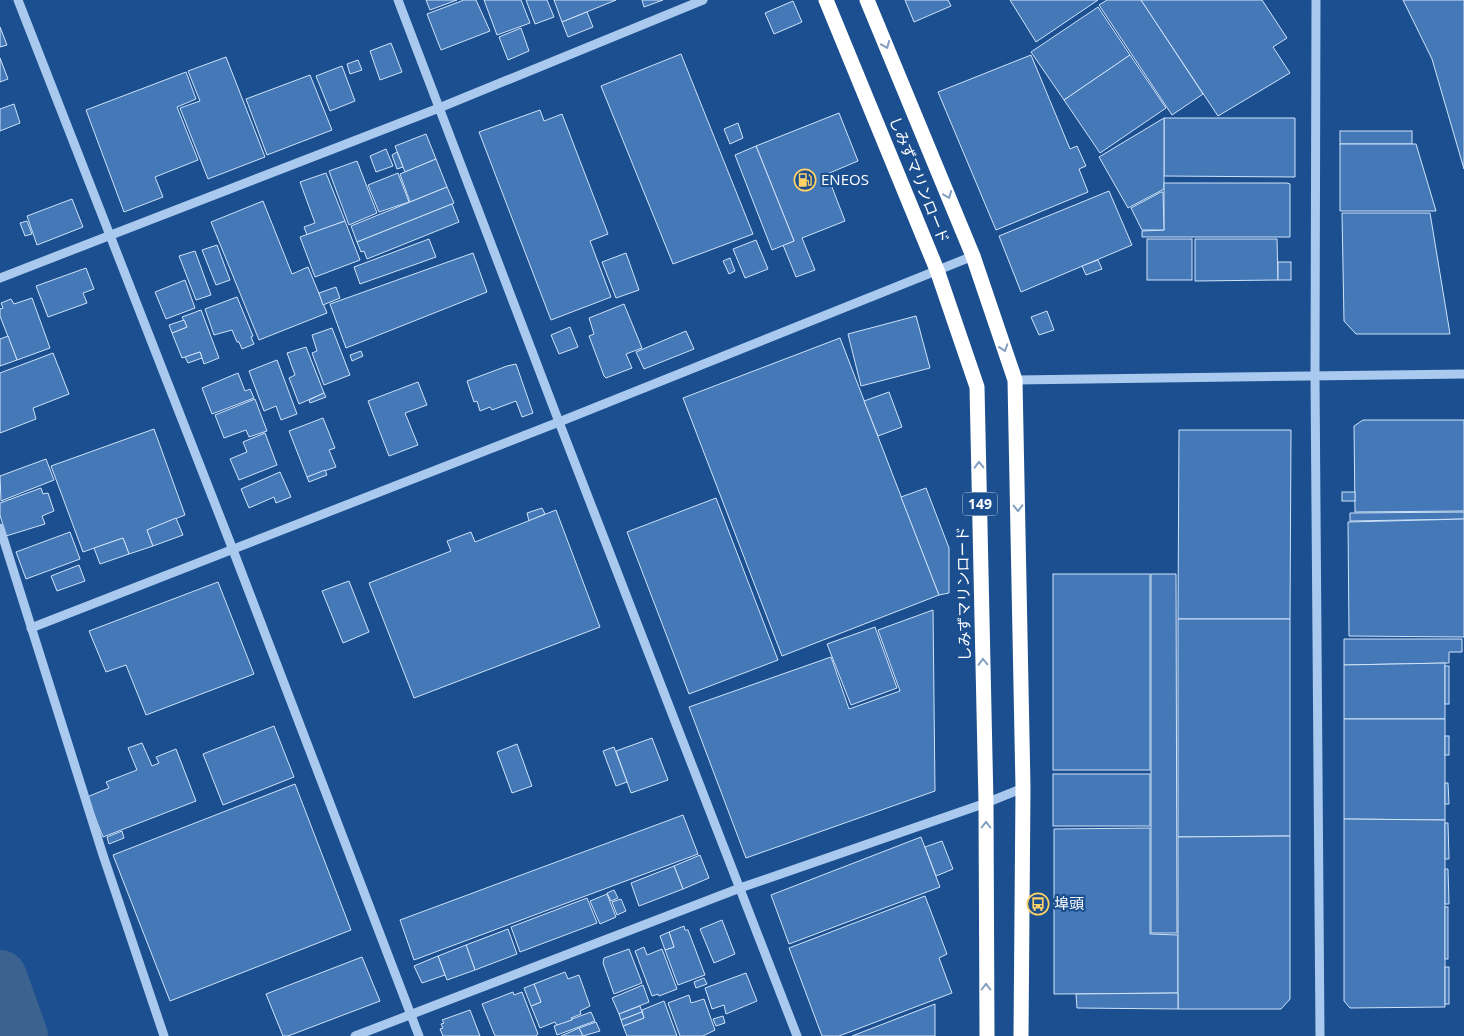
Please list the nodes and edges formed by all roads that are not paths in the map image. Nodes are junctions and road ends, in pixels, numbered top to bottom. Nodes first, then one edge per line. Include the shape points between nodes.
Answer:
1 (18, 0) edge
2 (398, 0) edge
3 (702, 0) edge
4 (826, 0) edge
5 (868, 0) edge
6 (1316, 0) edge
7 (439, 108) junction
8 (111, 236) junction
9 (973, 256) junction
10 (937, 270) junction
11 (0, 278) edge
12 (1464, 374) edge
13 (1315, 376) junction
14 (1015, 380) junction
15 (559, 422) junction
16 (0, 528) edge
17 (233, 550) junction
18 (31, 628) junction
19 (1023, 788) junction
20 (986, 803) junction
21 (740, 888) junction
22 (411, 1015) junction
23 (164, 1036) edge
24 (355, 1036) edge
25 (419, 1036) edge
26 (797, 1036) edge
27 (986, 1036) edge
28 (1021, 1036) edge
29 (1320, 1036) edge

1 - 8 street
2 - 7 street
3 - 7 street
4 - 10 highway, しみずマリンロード / 149
5 -> 9 highway, しみずマリンロード / 149
6 - 13 street
7 - 8 street
7 - 15 street
8 - 11 street
8 - 17 street
9 - 10 street
9 -> 14 highway, しみずマリンロード / 149
10 - 15 street
20 -> 10 highway, しみずマリンロード / 149 via 977,387
12 - 13 street
13 - 14 street
13 - 29 street
14 -> 19 highway, しみずマリンロード / 149
15 - 17 street
15 - 21 street
16 - 18 street
17 - 18 street
17 - 22 street
18 - 23 street
19 - 20 street
19 - 28 highway, しみずマリンロード / 149
20 - 21 street
27 -> 20 highway, しみずマリンロード / 149
21 - 22 street
21 - 26 street
22 - 24 street
22 - 25 street

